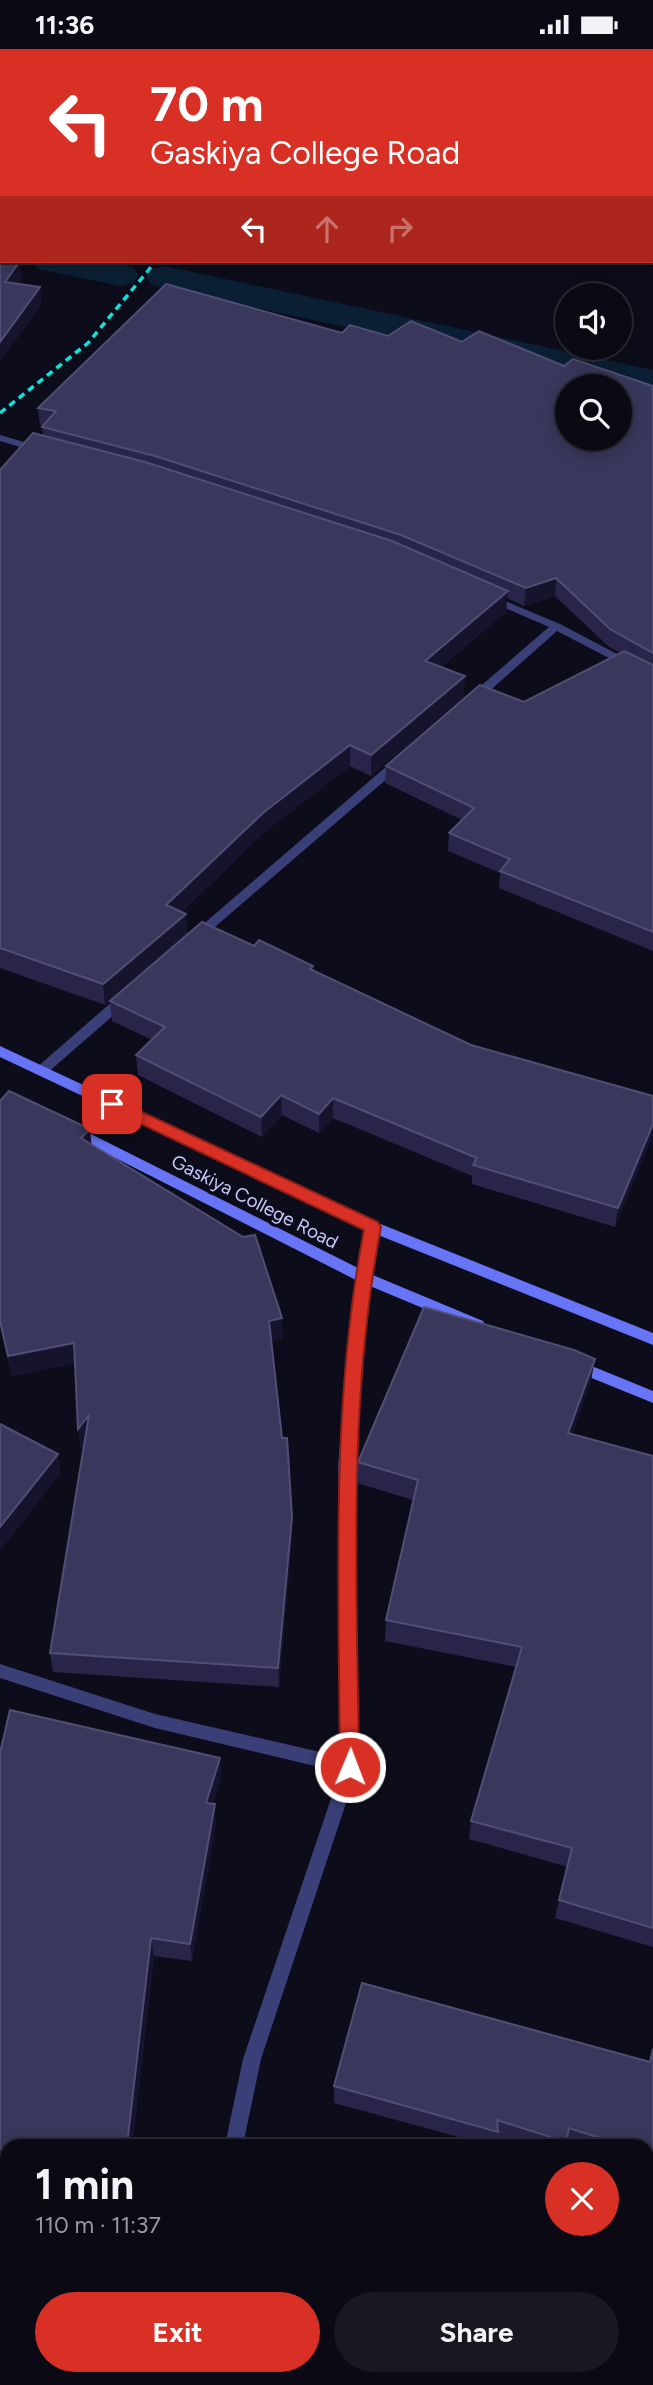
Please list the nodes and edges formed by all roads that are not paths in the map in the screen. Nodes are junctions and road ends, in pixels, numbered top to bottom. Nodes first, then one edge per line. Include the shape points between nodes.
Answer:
1 (0, 438) edge
2 (57, 454) edge
3 (482, 594) edge
4 (556, 627) junction
5 (653, 678) edge
6 (462, 708) edge
7 (409, 753) edge
8 (188, 944) edge
9 (136, 989) edge
10 (0, 1051) edge
11 (41, 1071) junction
12 (54, 1120) edge
13 (373, 1227) junction
14 (363, 1277) junction
15 (489, 1329) edge
16 (653, 1339) edge
17 (565, 1360) edge
18 (653, 1397) edge
19 (0, 1671) edge
20 (350, 1767) junction
21 (235, 2139) edge

1 - 2 street
3 - 4 street
4 - 5 street
4 - 6 street
7 - 8 street
9 - 11 street
10 - 11 main road, Gaskiya College Road
11 - 13 main road, Gaskiya College Road
12 - 14 main road, Gaskiya College Road
13 - 14 street
13 - 16 main road, Gaskiya College Road
14 - 15 main road, Gaskiya College Road
14 - 20 street via 346,1465
17 - 18 main road
19 - 20 street via 155,1721
20 - 21 street via 251,2059

